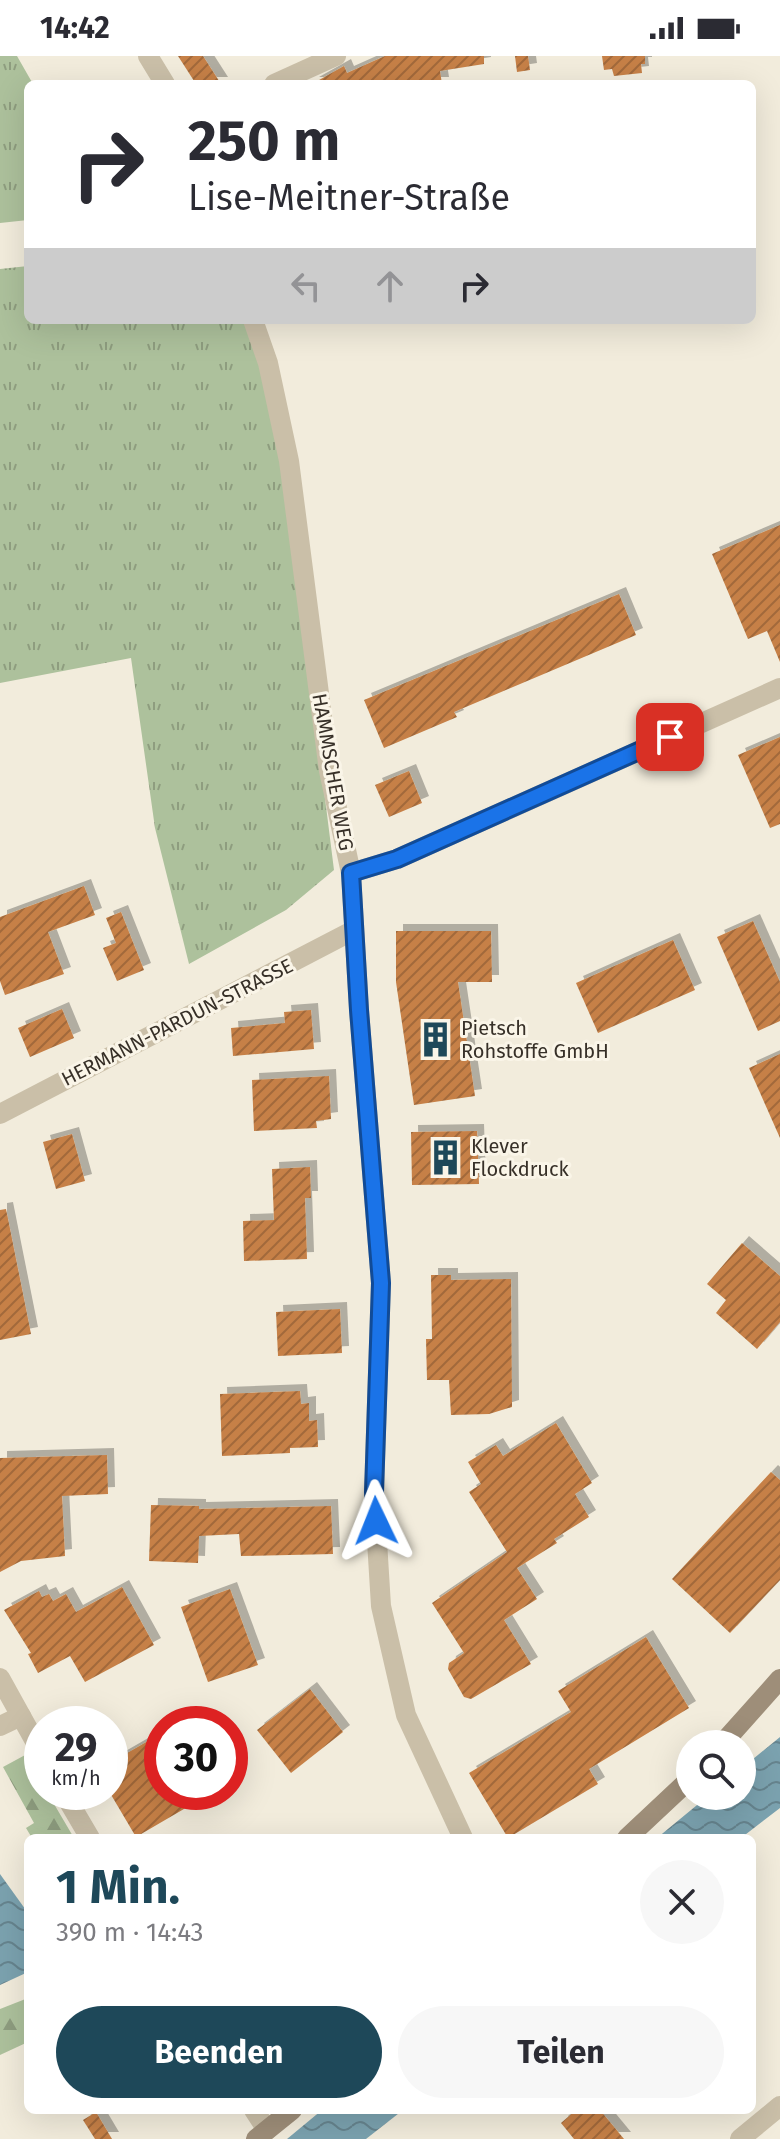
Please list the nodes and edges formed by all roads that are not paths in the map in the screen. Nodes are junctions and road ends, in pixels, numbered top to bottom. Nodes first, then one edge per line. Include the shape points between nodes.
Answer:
1 (148, 56) edge
2 (336, 56) edge
3 (163, 80) edge
4 (283, 80) edge
5 (254, 324) edge
6 (780, 688) edge
7 (351, 873) junction
8 (354, 930) junction
9 (0, 1114) edge
10 (0, 1678) edge
11 (780, 1679) edge
12 (21, 1716) junction
13 (24, 1721) edge
14 (0, 1726) edge
15 (734, 1730) edge
16 (676, 1792) edge
17 (74, 1810) edge
18 (88, 1834) edge
19 (461, 1834) edge
20 (631, 1834) edge
21 (780, 2106) edge
22 (255, 2114) edge
23 (287, 2114) edge
24 (262, 2135) edge
25 (740, 2139) edge

1 - 3 street
2 - 4 street
5 - 7 street, HAMMSCHER WEG via 289,461 329,771
6 - 7 street via 397,859
7 - 8 street, HAMMSCHER WEG
8 - 9 street, HERMANN-PARDUN-STRASSE
8 - 19 street, HAMMSCHER WEG via 381,1283 374,1492 381,1606 406,1715
10 - 12 street
11 - 15 street
12 - 13 street
12 - 14 street
16 - 20 street
17 - 18 street
21 - 25 street
22 - 24 street
23 - 24 street

